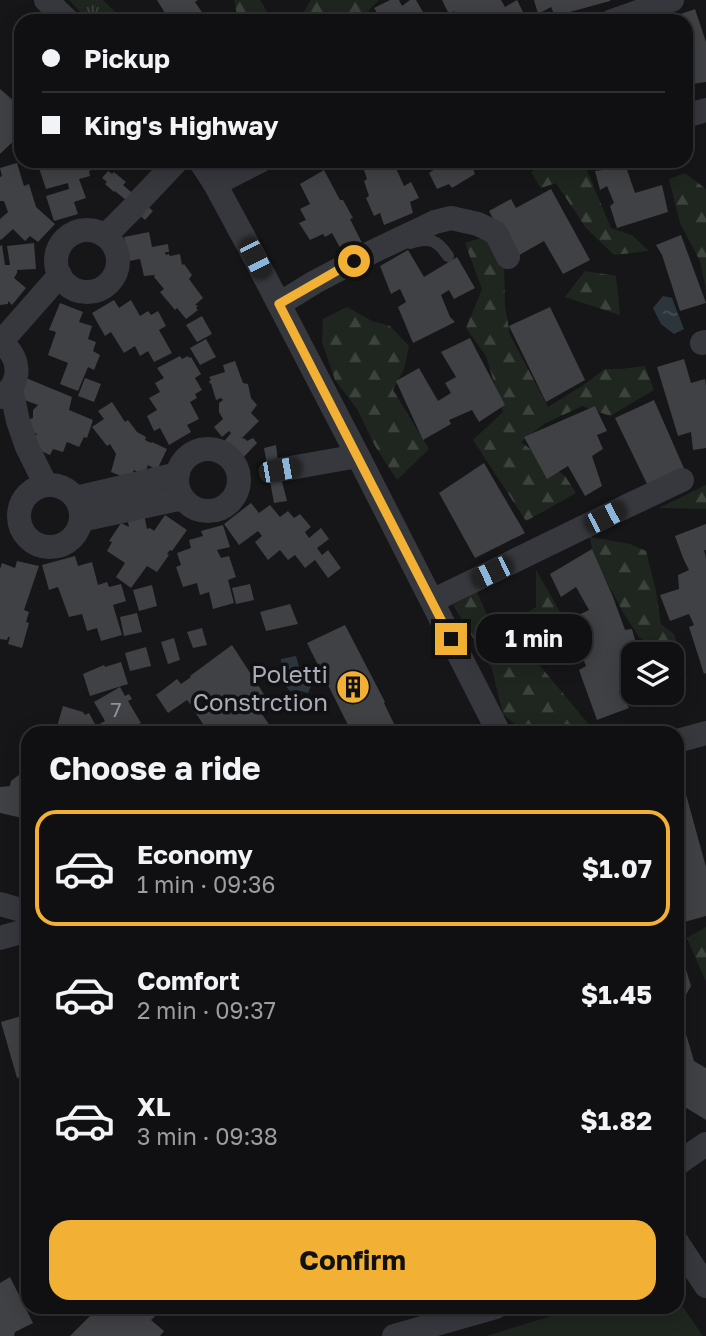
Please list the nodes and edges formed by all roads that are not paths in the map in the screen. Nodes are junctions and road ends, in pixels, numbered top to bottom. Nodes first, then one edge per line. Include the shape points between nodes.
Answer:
1 (46, 0) edge
2 (672, 0) edge
3 (61, 14) edge
4 (632, 14) edge
5 (170, 168) edge
6 (205, 168) edge
7 (246, 168) edge
8 (215, 184) junction
9 (105, 236) junction
10 (448, 256) dead end
11 (508, 257) dead end
12 (65, 281) junction
13 (281, 308) junction
14 (4, 346) edge
15 (6, 393) edge
16 (0, 414) edge
17 (358, 456) junction
18 (239, 478) junction
19 (682, 480) dead end
20 (181, 486) junction
21 (38, 489) junction
22 (78, 509) junction
23 (432, 601) junction
24 (495, 726) edge
25 (706, 733) edge
26 (684, 739) edge
27 (0, 904) edge
28 (21, 910) edge
29 (21, 932) edge
30 (0, 938) edge
31 (706, 1144) edge
32 (684, 1159) edge
33 (684, 1254) edge
34 (706, 1286) edge
35 (471, 1314) edge
36 (394, 1336) edge

1 - 3 street
2 - 4 street
5 - 9 street
6 - 8 street
7 - 8 street
8 - 13 street
9 - 12 street via 88,231 64,241 57,267
9 - 12 street via 118,261 106,286 78,291
10 - 13 lane via 434,242 411,243
11 - 13 street via 496,233 451,218 315,282
12 - 14 street
13 - 17 street
14 - 15 street via 17,370
15 - 21 street
16 - 21 street
17 - 18 street
17 - 23 street
18 - 20 street via 234,497 219,509 190,505
18 - 20 street via 232,459 205,449 195,451 181,465
19 - 23 street
20 - 22 street
21 - 22 street via 62,487 70,492
21 - 22 street via 24,500 20,517 32,541 49,547 74,537
23 - 24 street
25 - 26 street
27 - 28 street
29 - 30 street
31 - 32 street
33 - 34 street
35 - 36 street

